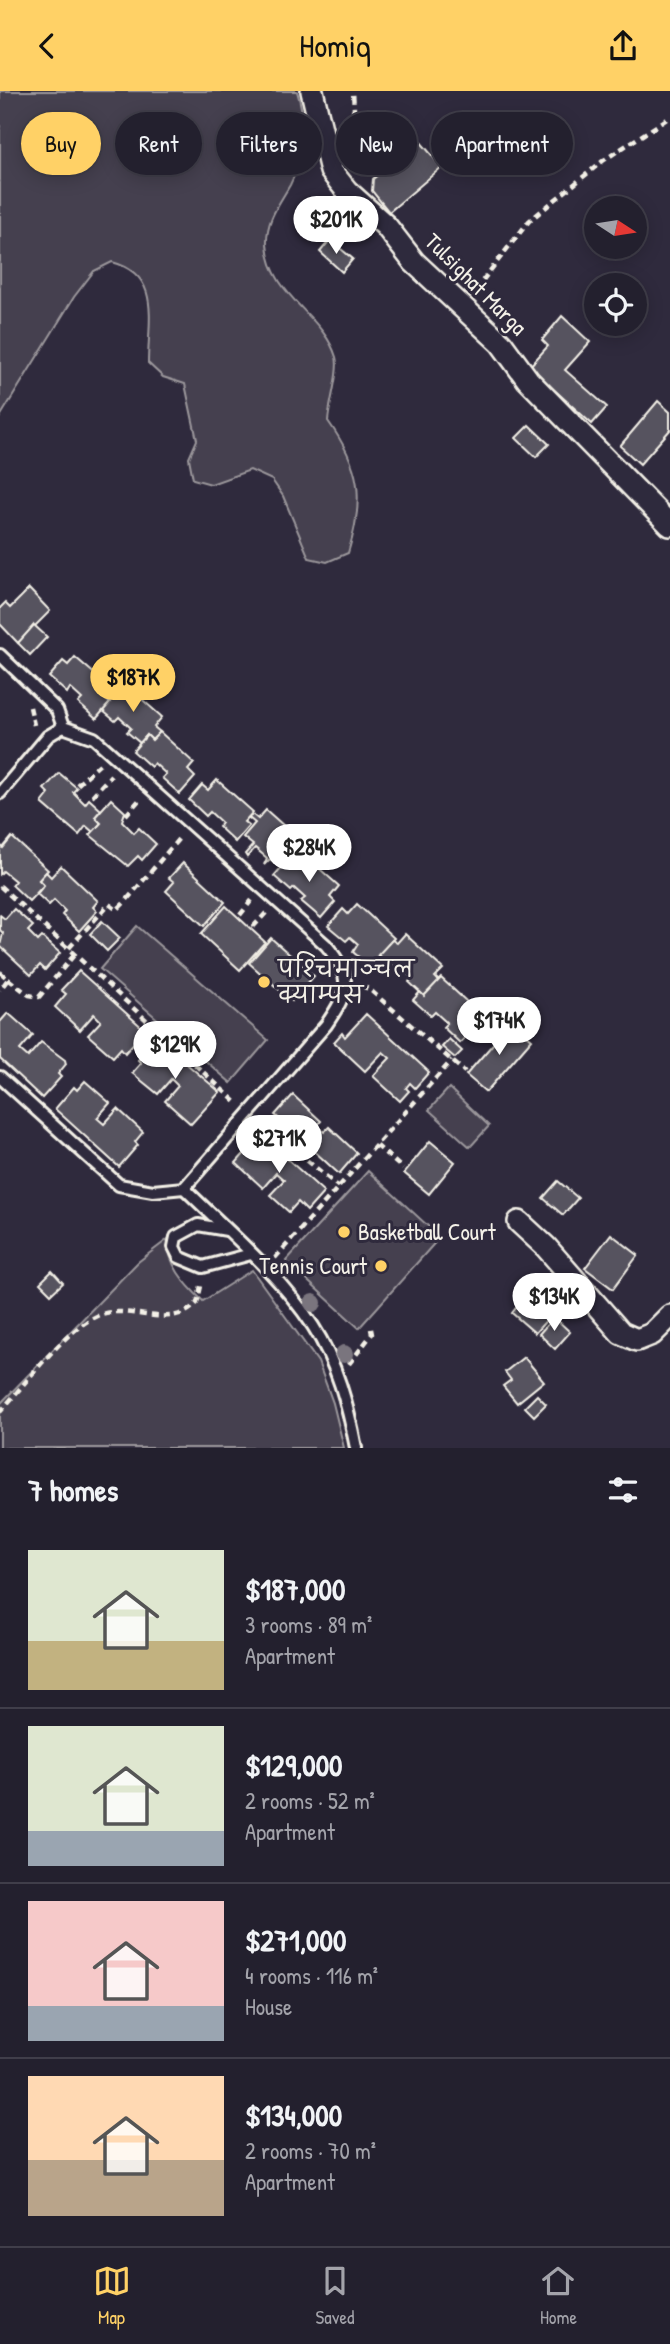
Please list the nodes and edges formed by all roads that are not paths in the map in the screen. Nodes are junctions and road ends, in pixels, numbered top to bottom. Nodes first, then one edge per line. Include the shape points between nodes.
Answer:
1 (312, 91) edge
2 (670, 525) edge
3 (0, 655) edge
4 (63, 727) junction
5 (0, 793) edge
6 (0, 1077) edge
7 (184, 1188) junction
8 (519, 1222) dead end
9 (227, 1230) junction
10 (251, 1254) junction
11 (670, 1316) edge
12 (356, 1448) edge

1 - 2 street, Tulsighat Marga via 331,171 347,191 501,343 528,380
3 - 4 lane via 57,710
4 - 5 lane via 48,736
4 - 7 lane via 94,738 326,945 348,981 343,1000 326,1025
6 - 7 lane via 119,1185 153,1191
7 - 9 lane
8 - 11 street via 621,1333 637,1340 652,1334
9 - 10 lane
9 - 10 lane via 198,1225 176,1237 174,1247 179,1257 203,1267
10 - 12 lane via 313,1326 340,1383

